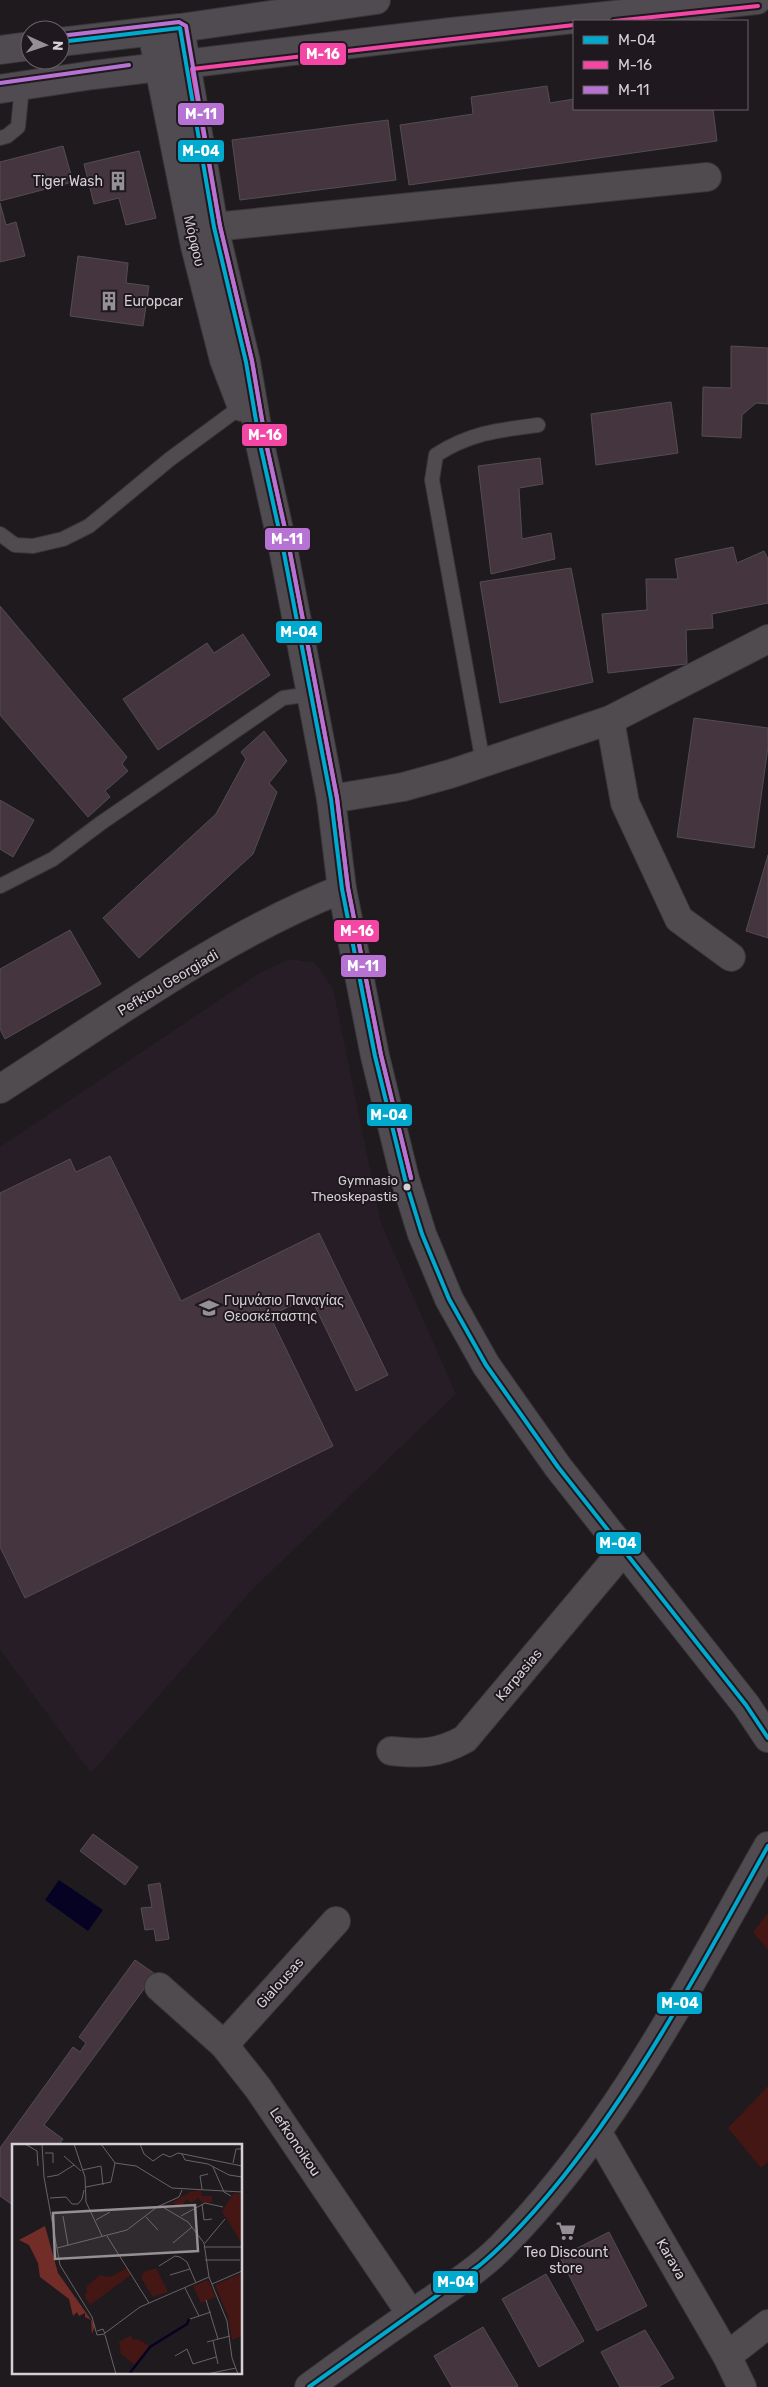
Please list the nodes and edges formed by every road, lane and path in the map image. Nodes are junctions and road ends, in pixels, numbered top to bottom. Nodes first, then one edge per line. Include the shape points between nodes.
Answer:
1 (376, 0) edge
2 (757, 0) edge
3 (180, 28) junction
4 (152, 32) junction
5 (70, 41) edge
6 (20, 47) edge
7 (0, 50) edge
8 (185, 64) junction
9 (158, 68) junction
10 (11, 88) edge
11 (0, 138) edge
12 (707, 177) dead end
13 (214, 227) junction
14 (242, 406) junction
15 (538, 425) dead end
16 (260, 444) junction
17 (0, 534) edge
18 (768, 638) edge
19 (311, 694) junction
20 (610, 720) junction
21 (483, 763) junction
22 (331, 799) junction
23 (0, 886) edge
24 (342, 890) junction
25 (731, 958) dead end
26 (0, 1089) edge
27 (623, 1551) junction
28 (768, 1738) edge
29 (390, 1751) dead end
30 (768, 1846) edge
31 (336, 1921) dead end
32 (158, 1987) dead end
33 (224, 2045) junction
34 (598, 2133) junction
35 (412, 2314) junction
36 (768, 2324) edge
37 (727, 2356) junction
38 (308, 2387) edge
39 (742, 2387) edge

1 - 3 street
2 - 8 street
3 - 4 street
3 - 8 street, Μόρφου
4 - 5 street
4 - 9 street, Μόρφου
6 - 7 street
8 - 9 street
8 - 13 street, Μόρφου
9 - 10 street
9 - 14 street, Μόρφου via 195,246 224,360
10 - 11 lane via 18,128
12 - 13 street
13 - 16 street, Μόρφου via 246,362
14 - 16 street, Μόρφου
14 - 17 lane via 170,459 89,526 64,539 33,546 15,545
15 - 21 lane via 485,432 436,455 432,480
16 - 19 street, Μόρφου
18 - 20 street
19 - 22 street, Μόρφου
19 - 23 lane via 283,698 101,822 53,859
20 - 21 street
20 - 25 street via 625,803 679,919
21 - 22 street via 403,786
22 - 24 street, Μόρφου
24 - 26 street, Pefkiou Georgiadi via 300,906 254,931 156,989
24 - 27 street, Μόρφου via 375,1056 405,1180 422,1234 449,1299 491,1373 558,1468
27 - 28 street, Μόρφου via 746,1705
27 - 29 street, Karpasias via 465,1739 447,1749 420,1754
30 - 34 street via 655,2046
31 - 33 street, Gialousas
32 - 33 street, Lefkonoikou
33 - 35 street, Lefkonoikou via 258,2088
34 - 35 street via 500,2248 470,2274
34 - 37 street, Karava
35 - 38 street
36 - 37 street
37 - 39 street, Karava

